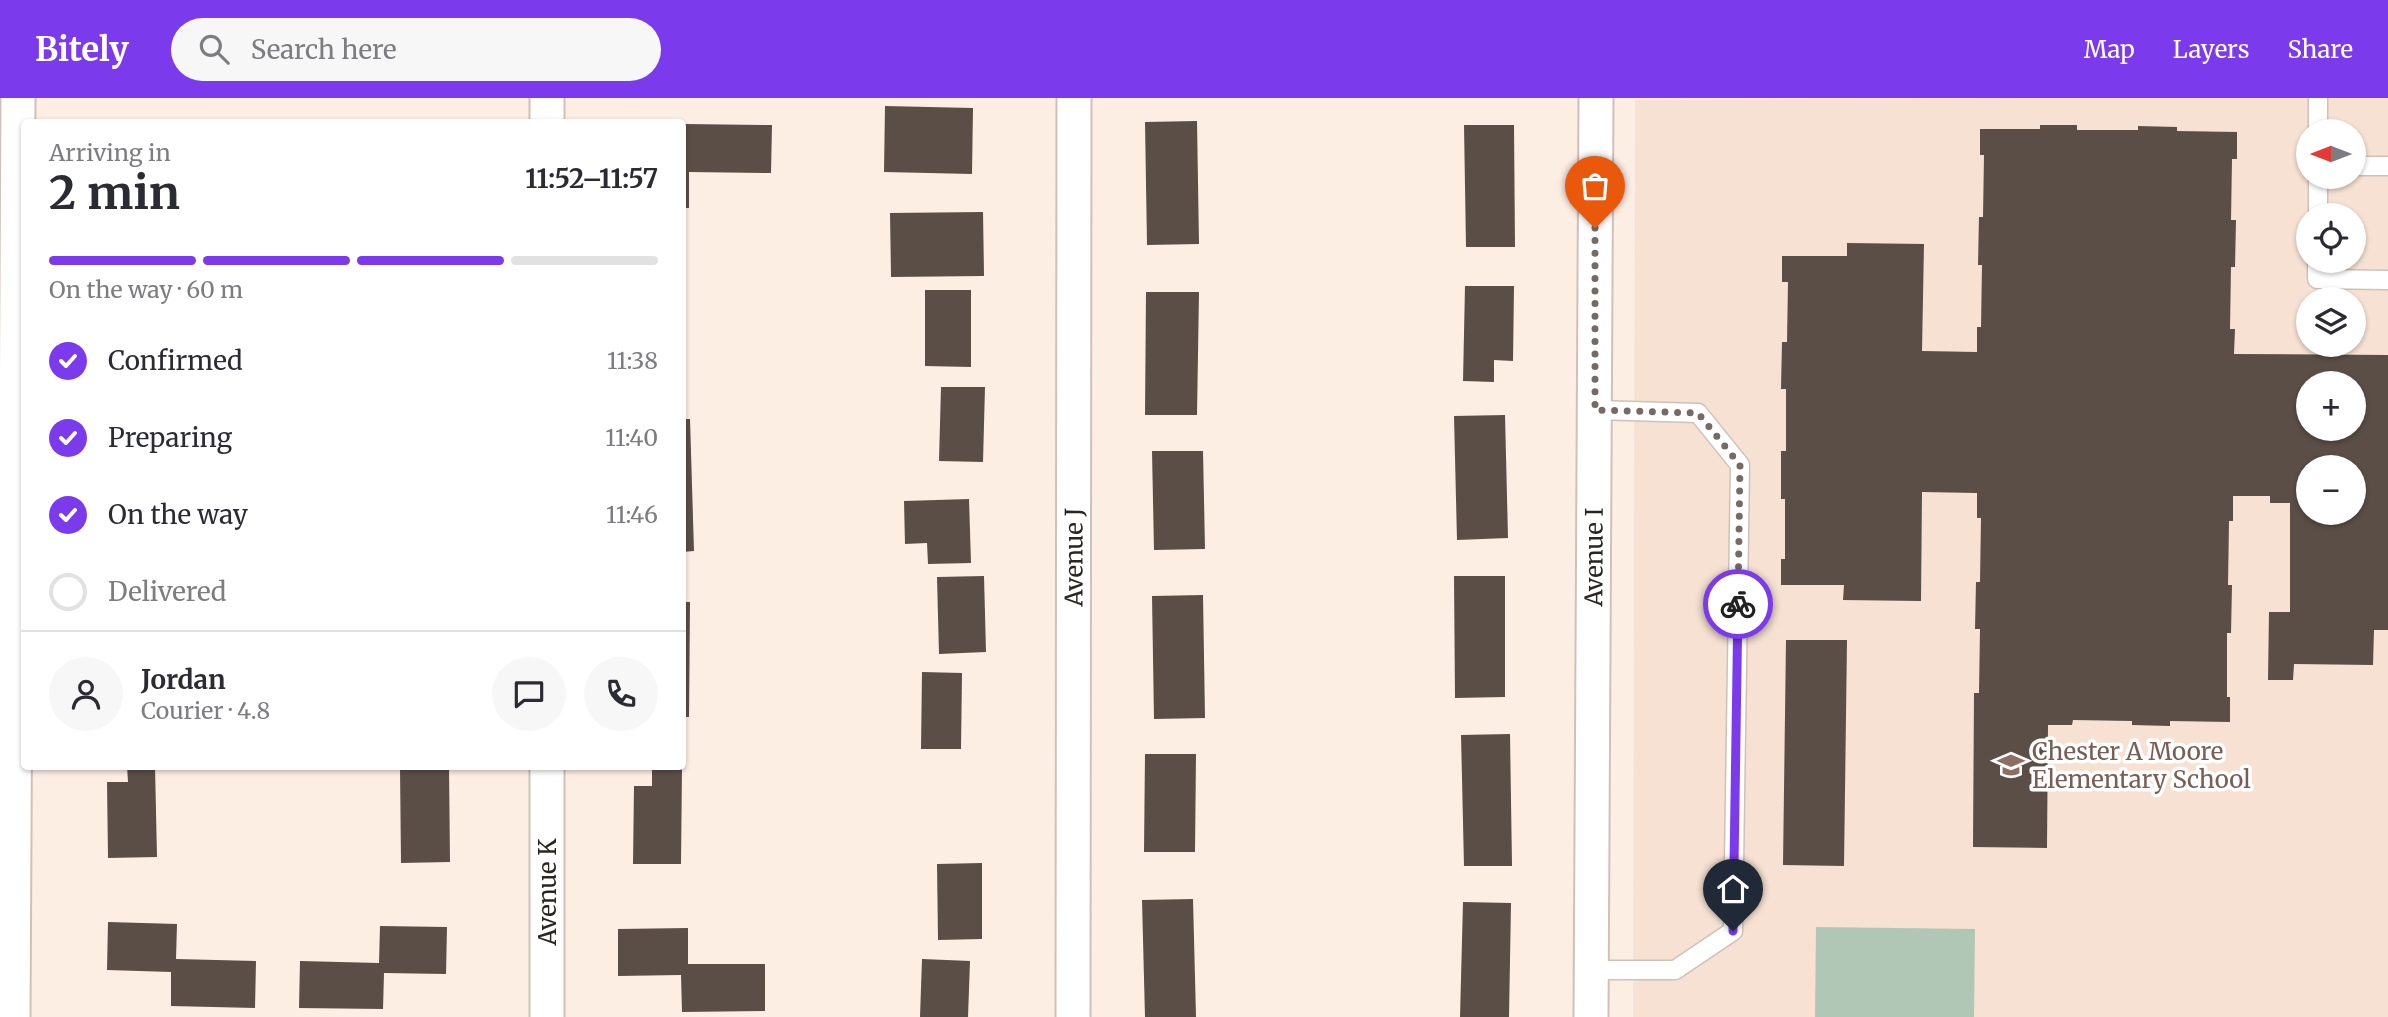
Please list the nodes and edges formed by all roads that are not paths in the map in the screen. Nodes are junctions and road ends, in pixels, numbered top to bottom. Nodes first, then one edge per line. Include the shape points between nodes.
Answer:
1 (18, 98) edge
2 (547, 98) edge
3 (1074, 98) edge
4 (1596, 98) edge
5 (2318, 98) edge
6 (547, 119) edge
7 (2318, 119) edge
8 (2366, 166) edge
9 (2388, 166) edge
10 (2317, 273) edge
11 (2388, 280) edge
12 (1595, 410) junction
13 (547, 770) edge
14 (1592, 970) junction
15 (13, 1017) edge
16 (547, 1017) edge
17 (1073, 1017) edge
18 (1591, 1017) edge

1 - 15 street
2 - 6 street
3 - 17 street, Avenue J
4 - 12 street, Avenue I
5 - 7 lane
8 - 9 lane
10 - 11 lane via 2317,279
12 - 14 street, Avenue I
12 - 14 lane via 1698,413 1740,465 1733,931 1675,971
13 - 16 street, Avenue K
14 - 18 street, Avenue I

